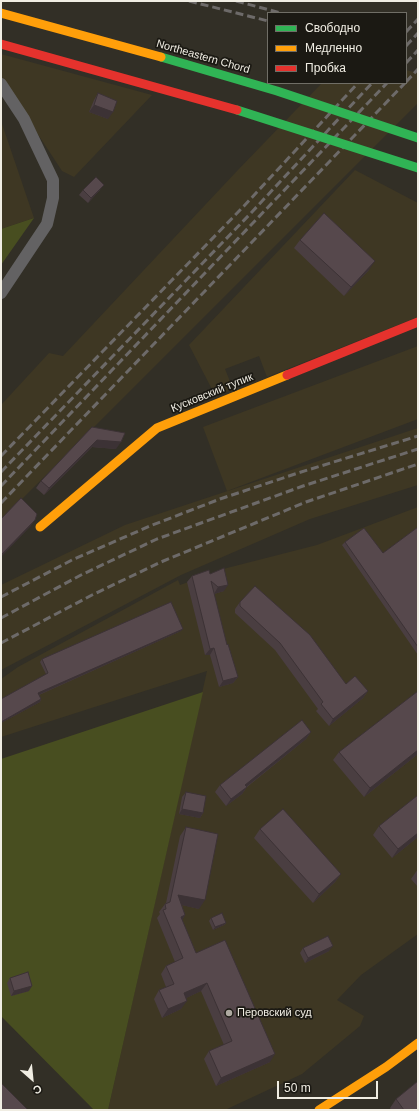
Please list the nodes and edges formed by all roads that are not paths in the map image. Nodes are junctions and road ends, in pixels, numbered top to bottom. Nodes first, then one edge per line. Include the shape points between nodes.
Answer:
1 (1, 13) edge
2 (1, 44) edge
3 (1, 84) edge
4 (418, 138) edge
5 (418, 168) edge
6 (1, 293) edge
7 (418, 322) edge
8 (40, 528) dead end
9 (418, 1043) edge
10 (319, 1110) edge

1 - 4 main road, Northeastern Chord, bridge via 263,87
2 - 5 main road, bridge via 258,116
3 - 6 street via 24,119 53,180 53,198 47,224
7 - 8 main road, Кусковский тупик via 157,428
9 - 10 main road

